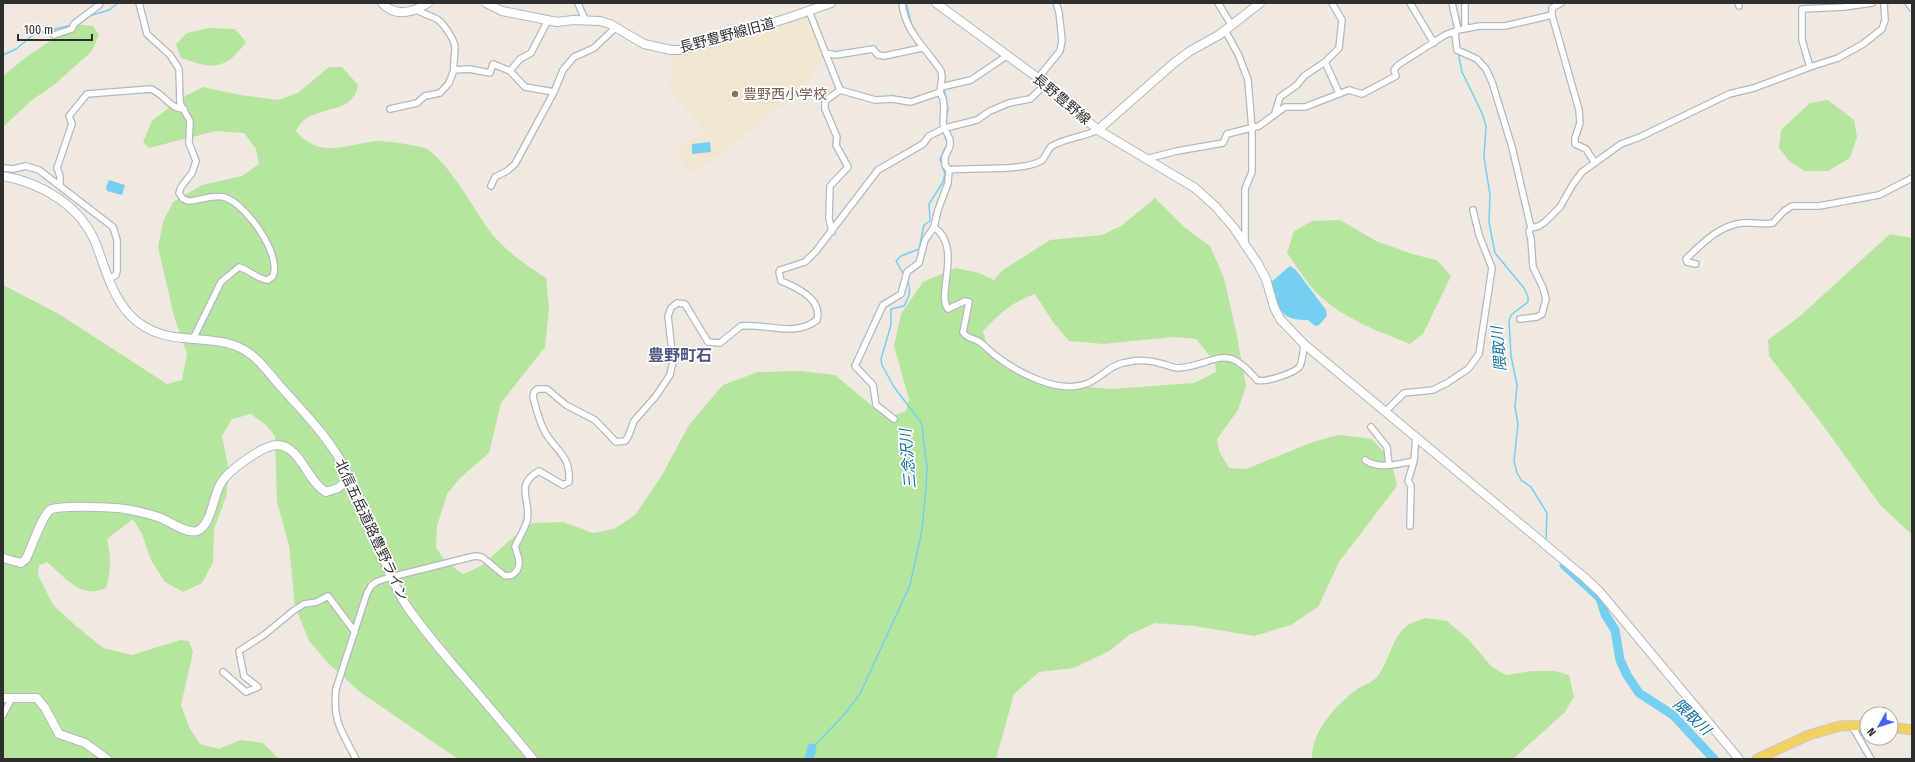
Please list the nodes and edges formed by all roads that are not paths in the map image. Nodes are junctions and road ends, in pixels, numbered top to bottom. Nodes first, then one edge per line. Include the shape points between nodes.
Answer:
1 (100, 3) edge
2 (139, 3) edge
3 (382, 3) edge
4 (428, 3) edge
5 (486, 3) edge
6 (578, 3) edge
7 (831, 3) edge
8 (902, 3) edge
9 (938, 3) edge
10 (1056, 3) edge
11 (1218, 3) edge
12 (1260, 3) edge
13 (1332, 3) edge
14 (1410, 3) edge
15 (1452, 3) edge
16 (1465, 3) edge
17 (1561, 3) edge
18 (1872, 3) edge
19 (1884, 3) edge
20 (1908, 3) edge
21 (1824, 6) edge
22 (1912, 8) edge
23 (417, 10) junction
24 (809, 11) junction
25 (1552, 15) junction
26 (548, 20) junction
27 (585, 20) junction
28 (615, 28) junction
29 (1229, 28) junction
30 (1465, 28) junction
31 (1456, 31) junction
32 (54, 35) dead end
33 (1434, 43) junction
34 (922, 48) junction
35 (825, 53) junction
36 (1008, 55) junction
37 (1325, 62) junction
38 (1810, 67) junction
39 (454, 70) junction
40 (510, 71) junction
41 (1038, 78) junction
42 (1046, 84) junction
43 (942, 88) junction
44 (840, 90) junction
45 (554, 92) junction
46 (1339, 93) junction
47 (184, 109) junction
48 (390, 109) dead end
49 (1275, 114) junction
50 (945, 128) junction
51 (1252, 129) junction
52 (1098, 130) junction
53 (1146, 159) junction
54 (1595, 163) junction
55 (3, 168) edge
56 (949, 170) junction
57 (3, 176) edge
58 (1912, 178) edge
59 (60, 186) junction
60 (491, 186) dead end
61 (1473, 210) dead end
62 (934, 227) junction
63 (1531, 228) junction
64 (832, 232) junction
65 (1245, 242) junction
66 (1696, 264) dead end
67 (109, 279) junction
68 (1520, 319) dead end
69 (193, 339) junction
70 (1304, 344) junction
71 (1386, 411) junction
72 (894, 419) dead end
73 (1371, 427) dead end
74 (1416, 436) junction
75 (1365, 460) dead end
76 (1414, 461) junction
77 (1389, 465) junction
78 (349, 479) junction
79 (1410, 526) dead end
80 (3, 558) edge
81 (392, 576) junction
82 (355, 632) junction
83 (223, 672) dead end
84 (3, 698) edge
85 (12, 698) junction
86 (3, 715) edge
87 (1852, 726) junction
88 (1859, 726) edge
89 (1899, 728) edge
90 (1912, 730) edge
91 (107, 759) edge
92 (356, 759) edge
93 (533, 759) edge
94 (1739, 759) edge
95 (1757, 759) edge
96 (1871, 759) edge

1 - 32 street via 73,26
2 - 47 street via 147,34 170,54 179,69 178,93
3 - 23 street via 394,10
4 - 23 street
5 - 26 street, 長野豊野線旧道 via 502,11
6 - 27 street
7 - 24 street, 長野豊野線旧道
8 - 34 street via 907,23
9 - 36 street, 長野豊野線
10 - 41 street via 1062,40 1060,52
11 - 29 street
12 - 29 street, 長野豊野線
13 - 37 street via 1342,20 1339,48
14 - 33 street
15 - 31 street
16 - 30 street
17 - 25 street via 1552,8
18 - 21 street
19 - 38 street via 1885,20 1882,29 1863,44 1838,58
20 - 22 street
21 - 38 street via 1802,9 1802,40
23 - 39 street via 439,21 453,40
24 - 28 street, 長野豊野線旧道 via 681,50 651,47
24 - 35 street
25 - 30 street via 1497,27
25 - 54 street via 1579,110 1580,123 1575,144 1586,149
26 - 27 street, 長野豊野線旧道
26 - 40 street via 531,53 520,59
27 - 28 street, 長野豊野線旧道
28 - 45 street via 594,48 574,57 563,70
29 - 51 street via 1248,80
29 - 52 street, 長野豊野線 via 1174,63
30 - 31 street
31 - 33 street
31 - 63 street via 1457,50 1477,59 1486,69 1492,82 1512,147
33 - 46 street via 1398,65 1394,70 1396,76 1362,94 1349,90
34 - 35 street via 884,56 878,55 873,49 836,55
34 - 43 street via 941,71
35 - 44 street
36 - 41 street, 長野豊野線
36 - 43 street via 971,80
37 - 46 street
37 - 49 street via 1280,96
38 - 54 street via 1754,88 1729,94 1640,138 1621,144
39 - 40 street via 469,69 490,73 493,64
39 - 48 street via 449,83 440,93 425,96 417,103
40 - 45 street via 525,86
41 - 42 street, 長野豊野線
42 - 50 street via 1030,99 1009,103 977,120
42 - 52 street, 長野豊野線
43 - 44 street via 911,102 875,100
43 - 50 street
44 - 64 street via 825,101 837,137 836,145 848,167 830,186 829,218
45 - 60 street via 515,164 495,177
46 - 49 street via 1305,107 1285,107
47 - 59 street via 173,106 151,89 87,94 69,116 72,124 57,168
47 - 69 street via 190,121 189,144 196,161 192,173 180,190 181,196 189,201 223,196 238,204 268,245 275,265 274,275 269,280 239,267 220,282
49 - 51 street
50 - 56 street via 950,140 945,157 945,165
50 - 64 street via 878,170
51 - 53 street via 1227,134 1223,143
51 - 65 street via 1252,172 1245,189
52 - 53 street
52 - 56 street via 1051,146 1041,160 1023,166
53 - 65 street via 1195,188 1216,207
54 - 63 street via 1578,178 1560,207 1545,222
55 - 59 street via 33,166
56 - 62 street via 948,183
57 - 67 street, 北信五岳道路豊野ライン via 46,190 65,203 80,218 95,241
58 - 66 street via 1879,195 1820,206 1797,205 1788,208 1773,223 1743,223 1718,230 1686,259 1687,262
59 - 67 street via 113,228 117,240 117,271 116,275
61 - 71 street via 1479,235 1492,268 1478,358 1455,379 1433,390 1404,393
62 - 70 street via 940,230 947,250 949,272 946,307 948,309 965,301 970,302 963,332 966,338 978,340 1009,366 1040,381 1055,385 1082,385 1091,382 1112,367 1128,362 1158,363 1179,368 1227,358 1241,363 1257,380 1264,381 1296,370 1301,365
62 - 72 street via 925,240 919,263 906,272 901,294 883,305 855,366 873,385 876,404
63 - 68 street via 1529,231 1533,267 1546,299 1542,314
64 - 81 street via 805,262 779,272 781,281 798,288 815,306 817,320 807,328 795,330 741,326 720,343 708,342 685,304 677,303 671,308 668,316 672,368 666,383 634,421 625,441 616,442 595,420 566,405 547,389 540,388 534,392 533,397 544,431 560,450 567,465 569,482 563,485 539,471 526,482 524,494 528,516 515,547 520,566 515,573 505,576 482,557 475,556
65 - 70 street via 1266,280 1280,319
67 - 69 street, 北信五岳道路豊野ライン via 118,300 130,316 170,338
69 - 78 street, 北信五岳道路豊野ライン via 233,345 253,356 309,418 339,458
70 - 71 street
71 - 74 street
73 - 77 street via 1387,447
74 - 76 street
74 - 94 street via 1600,592
75 - 77 street via 1371,465
76 - 77 street
76 - 79 street via 1408,481
78 - 80 street via 338,488 326,492 290,450 282,445 274,445 254,454 221,482 206,523 198,530 191,532 157,517 125,509 54,508 46,514 26,559 21,563
78 - 81 street, 北信五岳道路豊野ライン
81 - 82 street via 371,586
81 - 93 street, 北信五岳道路豊野ライン via 420,625
82 - 83 street via 328,596 317,602 304,604 239,651 244,676 258,687 246,692
82 - 92 street via 336,689 335,706 336,719
84 - 85 street
85 - 86 street
85 - 91 street via 38,698 59,734 85,743
87 - 88 main road
87 - 95 main road via 1840,726 1808,735
87 - 96 street
89 - 90 main road

